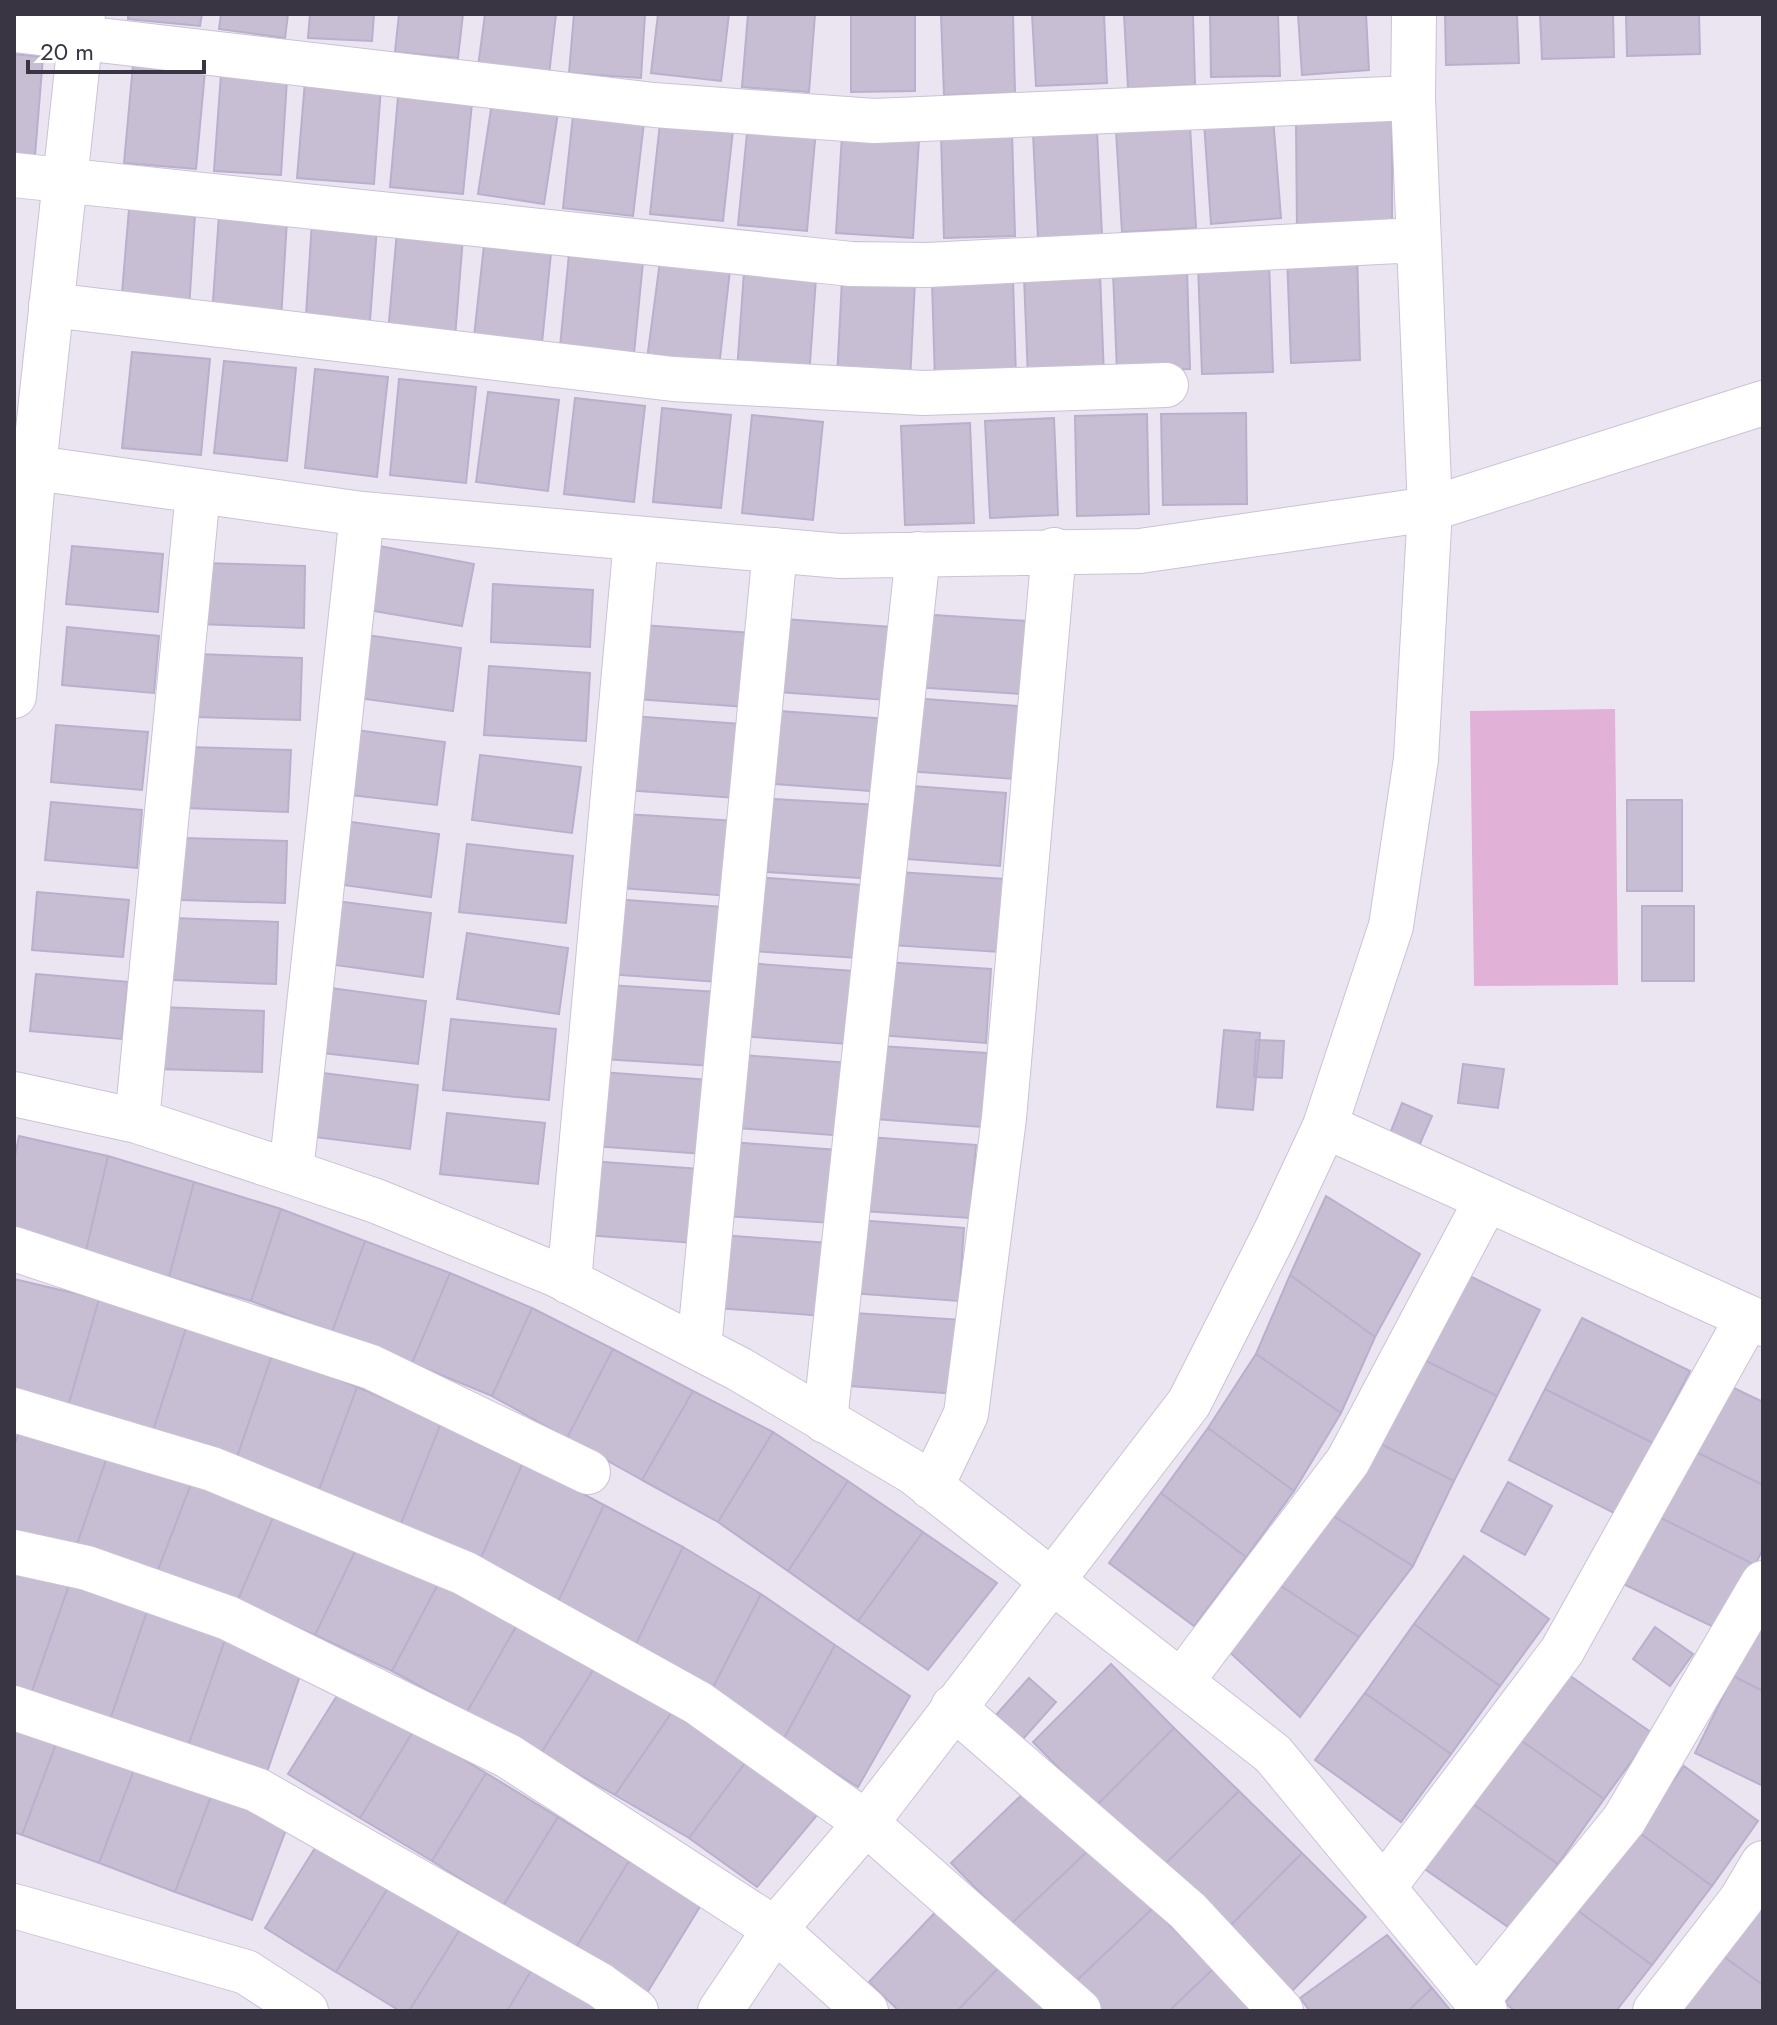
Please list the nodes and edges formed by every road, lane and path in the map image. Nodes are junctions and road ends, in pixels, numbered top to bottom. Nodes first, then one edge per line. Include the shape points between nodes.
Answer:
1 (1414, 14) edge
2 (82, 26) edge
3 (14, 30) edge
4 (1413, 98) junction
5 (14, 175) edge
6 (64, 179) junction
7 (1418, 240) junction
8 (38, 320) edge
9 (1166, 385) dead end
10 (1763, 403) edge
11 (24, 466) edge
12 (198, 492) junction
13 (1430, 509) junction
14 (362, 514) junction
15 (636, 540) junction
16 (775, 550) junction
17 (1054, 550) junction
18 (918, 554) junction
19 (14, 696) edge
20 (14, 1094) edge
21 (137, 1121) junction
22 (1325, 1126) junction
23 (291, 1172) junction
24 (1487, 1199) junction
25 (14, 1249) edge
26 (569, 1282) junction
27 (1755, 1320) edge
28 (699, 1348) junction
29 (14, 1410) edge
30 (825, 1421) junction
31 (588, 1472) dead end
32 (931, 1487) junction
33 (14, 1552) edge
34 (1051, 1580) junction
35 (1763, 1583) edge
36 (1181, 1682) junction
37 (953, 1707) junction
38 (14, 1708) edge
39 (866, 1823) junction
40 (1763, 1863) edge
41 (1384, 1887) junction
42 (14, 1906) edge
43 (775, 1929) junction
44 (1481, 2006) edge
45 (306, 2011) edge
46 (636, 2011) edge
47 (720, 2011) edge
48 (866, 2011) edge
49 (1079, 2011) edge
50 (1281, 2011) edge
51 (1655, 2011) edge

1 - 4 street
2 - 3 street
2 - 4 street via 639,104 874,121
2 - 6 street
4 - 7 street
5 - 6 street
6 - 7 street via 851,264 927,265
6 - 8 street
7 - 13 street
8 - 9 street via 673,379 923,393
8 - 11 street
10 - 13 street
11 - 12 street
11 - 19 street
12 - 14 street
12 - 21 street
13 - 17 street via 1140,551
13 - 22 street via 1416,759 1391,926
14 - 15 street
14 - 23 street
15 - 16 street
15 - 26 street
16 - 18 street via 840,556
16 - 28 street
17 - 18 street
17 - 32 street via 1004,1118 966,1414
18 - 30 street
20 - 21 street
21 - 23 street
22 - 24 street
22 - 34 street via 1189,1403
23 - 26 street via 376,1201
24 - 27 street
24 - 36 street via 1348,1461
25 - 31 street via 371,1367
26 - 28 street
27 - 41 street via 1562,1651
28 - 30 street
29 - 39 street via 212,1469 464,1573 698,1703
30 - 32 street
32 - 34 street
33 - 43 street via 87,1568 228,1618 508,1756
34 - 36 street
34 - 37 street
35 - 44 street via 1624,1820
36 - 41 street via 1273,1754
37 - 39 street
37 - 50 street via 1188,1911
38 - 46 street via 257,1790 600,1985
39 - 43 street
39 - 49 street
40 - 51 street via 1741,1900
41 - 44 street
42 - 45 street via 246,1972
43 - 47 street
43 - 48 street

